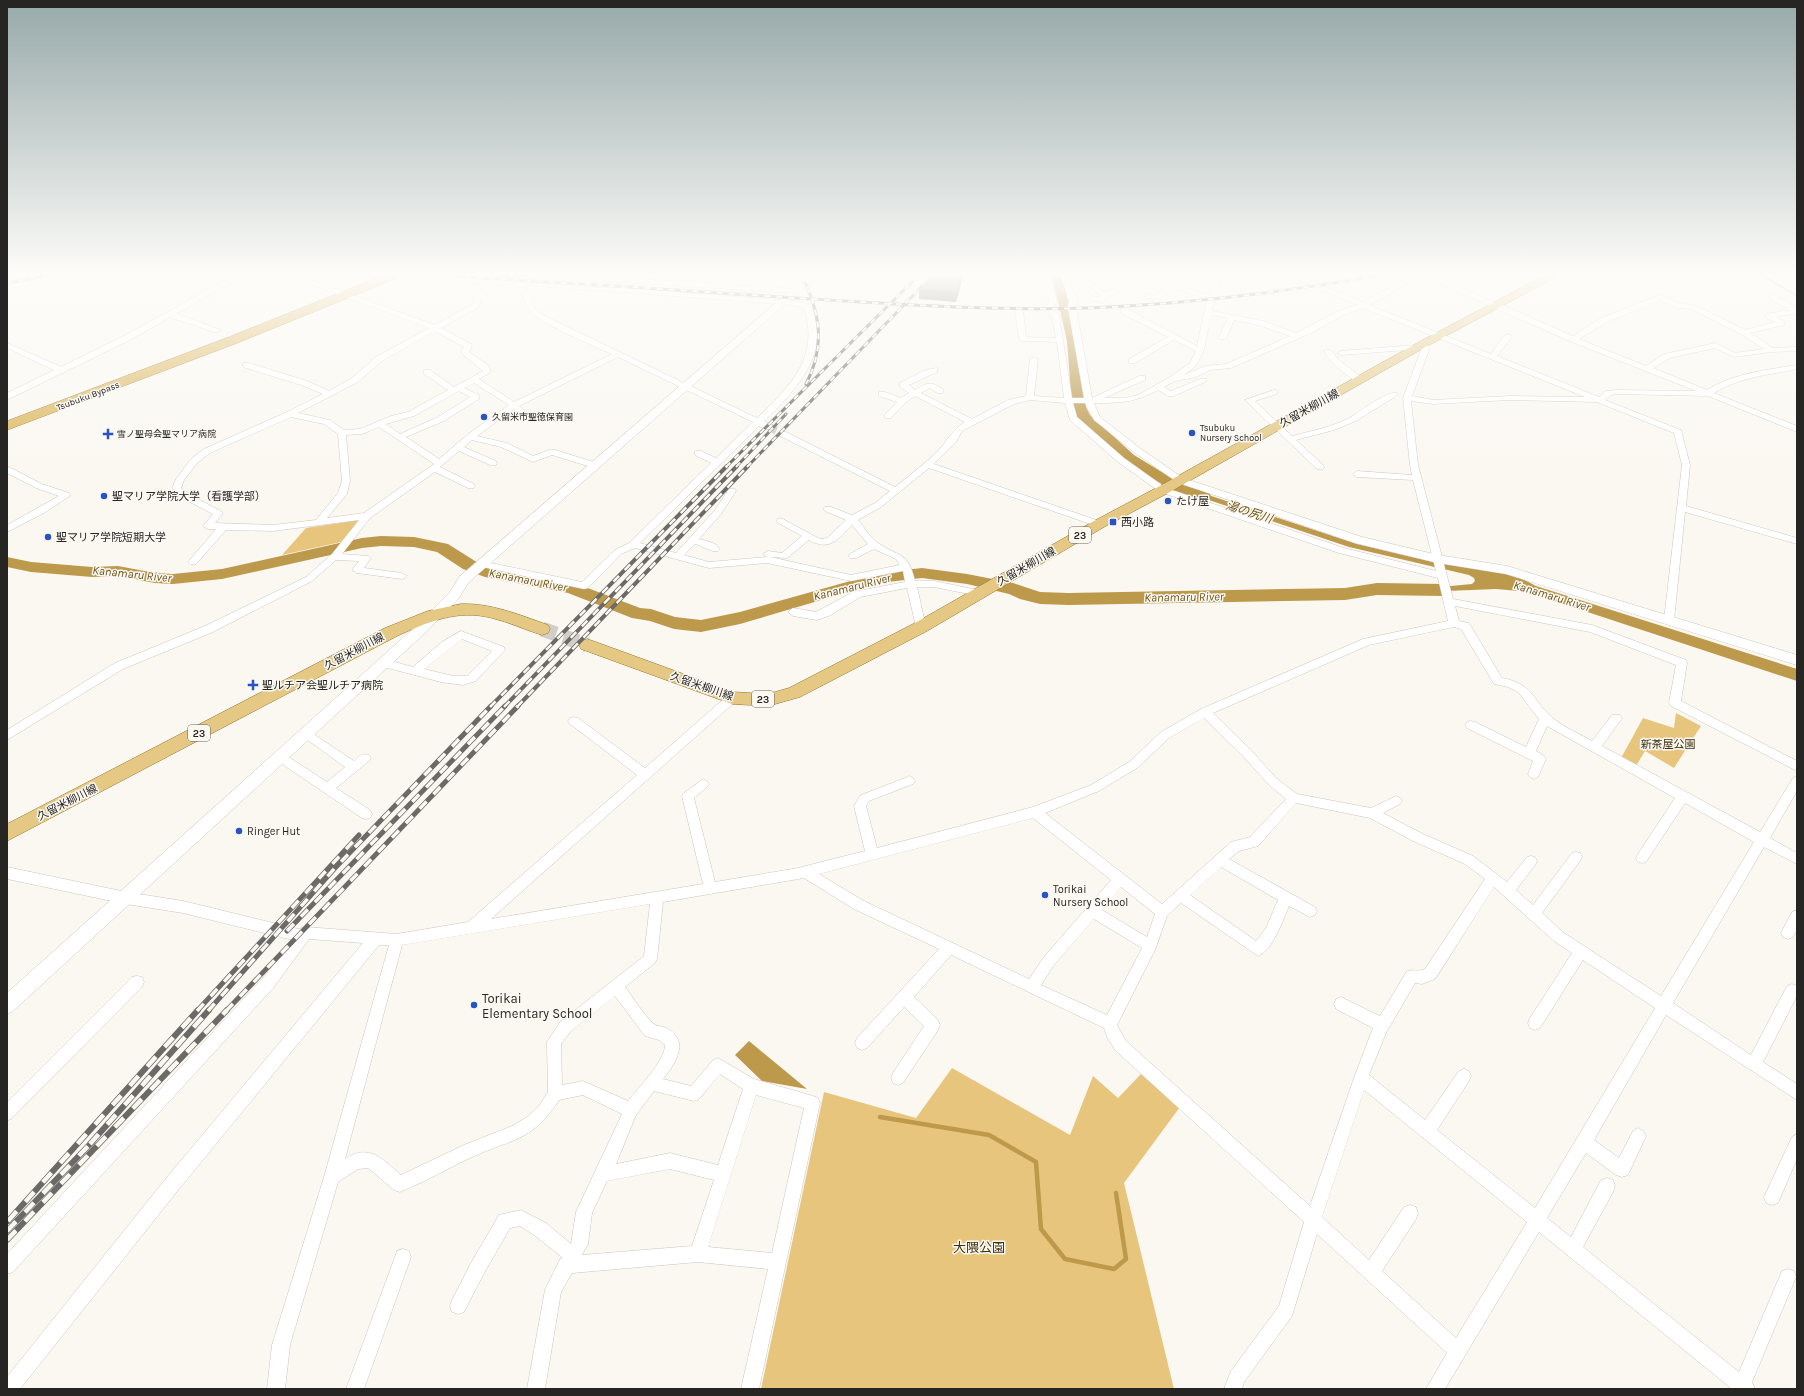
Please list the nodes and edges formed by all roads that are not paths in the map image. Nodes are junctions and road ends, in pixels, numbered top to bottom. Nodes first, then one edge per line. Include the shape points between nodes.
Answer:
1 (121, 341) edge
2 (216, 341) edge
3 (230, 341) edge
4 (411, 341) edge
5 (459, 341) edge
6 (589, 341) edge
7 (738, 341) edge
8 (814, 341) edge
9 (1060, 341) edge
10 (1079, 341) edge
11 (1166, 341) edge
12 (1182, 341) edge
13 (1202, 341) edge
14 (1285, 341) edge
15 (1428, 341) edge
16 (1451, 341) edge
17 (1505, 341) edge
18 (1577, 341) edge
19 (1758, 341) edge
20 (7, 345) edge
21 (1421, 345) junction
22 (1797, 349) edge
23 (1200, 350) junction
24 (1771, 350) junction
25 (16, 351) junction
26 (1328, 352) dead end
27 (1341, 353) dead end
28 (619, 354) junction
29 (7, 355) edge
30 (1492, 358) junction
31 (1034, 359) dead end
32 (1132, 361) dead end
33 (246, 365) dead end
34 (1797, 367) edge
35 (1646, 369) junction
36 (934, 370) dead end
37 (63, 371) junction
38 (427, 372) dead end
39 (918, 377) junction
40 (1142, 378) dead end
41 (1173, 379) junction
42 (475, 380) junction
43 (1359, 380) junction
44 (1203, 381) dead end
45 (930, 385) junction
46 (1158, 386) junction
47 (685, 387) junction
48 (456, 389) junction
49 (940, 391) dead end
50 (1274, 392) dead end
51 (915, 393) junction
52 (330, 394) junction
53 (882, 394) dead end
54 (1707, 394) junction
55 (1394, 395) dead end
56 (7, 397) edge
57 (1030, 398) junction
58 (1407, 398) junction
59 (1090, 400) junction
60 (1600, 400) junction
61 (902, 401) junction
62 (1068, 401) junction
63 (514, 405) junction
64 (290, 414) junction
65 (888, 416) dead end
66 (526, 417) dead end
67 (7, 420) edge
68 (758, 421) junction
69 (971, 422) junction
70 (380, 424) junction
71 (7, 426) edge
72 (768, 427) tunnel mouth
73 (1276, 427) junction
74 (1797, 429) edge
75 (342, 433) junction
76 (783, 434) tunnel mouth
77 (400, 437) junction
78 (470, 437) junction
79 (1291, 439) junction
80 (458, 447) junction
81 (698, 453) dead end
82 (717, 462) junction
83 (493, 463) dead end
84 (928, 464) junction
85 (437, 465) junction
86 (594, 465) junction
87 (1320, 467) dead end
88 (7, 469) edge
89 (1357, 474) dead end
90 (1417, 478) junction
91 (471, 486) dead end
92 (1170, 486) junction
93 (896, 490) junction
94 (732, 491) dead end
95 (1681, 508) junction
96 (828, 509) dead end
97 (367, 516) junction
98 (852, 519) junction
99 (319, 522) junction
100 (781, 522) dead end
101 (1099, 524) junction
102 (223, 527) junction
103 (7, 529) edge
104 (808, 536) junction
105 (693, 540) junction
106 (1797, 541) edge
107 (633, 544) junction
108 (874, 545) junction
109 (715, 549) dead end
110 (758, 553) dead end
111 (678, 556) junction
112 (853, 556) dead end
113 (333, 557) junction
114 (194, 562) dead end
115 (481, 564) junction
116 (907, 567) junction
117 (1441, 570) junction
118 (402, 576) dead end
119 (911, 584) junction
120 (978, 593) junction
121 (1449, 598) junction
122 (793, 612) dead end
123 (436, 614) junction
124 (1669, 620) junction
125 (1454, 622) junction
126 (921, 626) junction
127 (542, 629) tunnel mouth
128 (391, 632) junction
129 (406, 643) junction
130 (587, 645) tunnel mouth
131 (1797, 660) edge
132 (384, 663) junction
133 (415, 671) junction
134 (732, 698) junction
135 (1205, 712) junction
136 (1616, 718) dead end
137 (1545, 719) junction
138 (574, 721) dead end
139 (1470, 725) dead end
140 (306, 733) junction
141 (7, 736) edge
142 (1594, 747) junction
143 (1529, 753) junction
144 (280, 757) junction
145 (365, 758) dead end
146 (1797, 766) edge
147 (354, 767) junction
148 (645, 774) junction
149 (1534, 774) dead end
150 (910, 781) dead end
151 (1797, 781) edge
152 (703, 784) dead end
153 (328, 788) junction
154 (1683, 796) junction
155 (1294, 798) junction
156 (1396, 801) dead end
157 (1035, 812) junction
158 (1372, 813) junction
159 (366, 814) dead end
160 (7, 833) edge
161 (1762, 839) junction
162 (872, 855) junction
163 (1576, 858) dead end
164 (1642, 858) dead end
165 (1797, 859) edge
166 (1220, 860) junction
167 (1530, 861) dead end
168 (807, 872) junction
169 (7, 873) edge
170 (1493, 878) junction
171 (1120, 879) junction
172 (710, 888) junction
173 (1508, 891) junction
174 (1181, 896) junction
175 (657, 897) junction
176 (1286, 897) junction
177 (126, 898) junction
178 (1092, 911) junction
179 (1310, 911) dead end
180 (1162, 912) junction
181 (1534, 914) junction
182 (1797, 916) edge
183 (471, 928) junction
184 (306, 933) junction
185 (1788, 933) dead end
186 (376, 938) junction
187 (397, 940) junction
188 (1150, 946) junction
189 (950, 947) junction
190 (1581, 951) junction
191 (137, 982) dead end
192 (617, 987) junction
193 (1032, 987) junction
194 (1792, 991) dead end
195 (904, 997) junction
196 (1341, 1004) dead end
197 (7, 1005) edge
198 (1664, 1005) junction
199 (1535, 1023) dead end
200 (1110, 1024) junction
201 (1382, 1024) junction
202 (862, 1043) dead end
203 (1754, 1064) junction
204 (1464, 1076) dead end
205 (898, 1078) dead end
206 (1361, 1078) junction
207 (651, 1083) junction
208 (751, 1086) junction
209 (1797, 1093) edge
210 (555, 1094) junction
211 (631, 1110) junction
212 (7, 1112) edge
213 (1427, 1131) junction
214 (1638, 1136) dead end
215 (1584, 1142) junction
216 (1797, 1142) edge
217 (602, 1174) junction
218 (723, 1174) junction
219 (332, 1177) junction
220 (1607, 1186) dead end
221 (1772, 1197) dead end
222 (1410, 1213) dead end
223 (1313, 1220) junction
224 (1537, 1220) junction
225 (1573, 1249) junction
226 (698, 1254) junction
227 (403, 1257) dead end
228 (569, 1260) junction
229 (778, 1262) junction
230 (7, 1266) edge
231 (1371, 1272) junction
232 (1788, 1277) dead end
233 (458, 1306) dead end
234 (1457, 1350) junction
235 (1744, 1387) edge
236 (9, 1389) edge
237 (276, 1389) edge
238 (355, 1389) edge
239 (536, 1389) edge
240 (750, 1389) edge
241 (1233, 1389) edge
242 (1435, 1389) edge

1 - 37 street
2 - 67 highway, Tsubuku Bypass
3 - 71 highway, Tsubuku Bypass
4 - 52 street via 379,359 355,380
5 - 42 street via 468,346 465,352 470,357 486,368 486,372
6 - 28 street
7 - 47 street
8 - 68 street via 798,381
9 - 62 street
10 - 59 street
11 - 32 street
12 - 23 street
13 - 23 street
14 - 41 street via 1228,366 1208,368 1180,379
15 - 21 main road, 久留米柳川線 / 23
16 - 30 street
17 - 30 street
18 - 35 street
19 - 24 street
20 - 25 street
21 - 27 street
21 - 43 main road, 久留米柳川線 / 23
21 - 58 street via 1425,350
22 - 24 street
23 - 41 street via 1193,364
24 - 35 street via 1734,355 1716,345 1667,356
25 - 29 street
25 - 37 street
26 - 43 street
28 - 47 street
28 - 63 street
30 - 60 street
31 - 57 street
33 - 52 street
34 - 54 street via 1742,377
35 - 54 street
36 - 39 street
37 - 56 street
38 - 48 street
39 - 45 street
39 - 51 street via 902,385
40 - 59 street
41 - 46 street
42 - 48 street
42 - 63 street
43 - 73 main road, 久留米柳川線 / 23
44 - 46 street via 1172,394
45 - 49 street
45 - 51 street
46 - 59 street via 1140,397 1125,400
47 - 68 street
47 - 86 street
48 - 70 street via 411,414
48 - 77 street via 476,397 441,419
50 - 73 street via 1249,400
51 - 61 street
51 - 69 street
52 - 64 street
53 - 61 street
54 - 60 street via 1617,392 1609,393
54 - 74 street
55 - 79 street via 1353,419
57 - 62 street
57 - 69 street via 1011,402
58 - 60 street via 1433,402 1510,398
58 - 90 street
59 - 62 street
59 - 92 street via 1097,418 1158,466
60 - 95 street via 1678,432 1686,465
61 - 65 street
62 - 92 street via 1073,418 1121,460
63 - 66 street
63 - 78 street
64 - 75 street via 327,422
64 - 102 street via 207,451 194,461 180,479 176,488 183,496 218,513 208,526
68 - 72 street
68 - 82 street
69 - 84 street via 959,429 953,440
70 - 75 street via 362,431
70 - 77 street
73 - 79 street
73 - 92 main road, 久留米柳川線 / 23
75 - 99 street via 345,489
76 - 93 street
77 - 85 street
78 - 80 street
78 - 86 street via 504,445 533,459 552,452
79 - 87 street
80 - 83 street
80 - 85 street
81 - 82 street
82 - 107 street
84 - 93 street
84 - 101 street
85 - 91 street
85 - 97 street
86 - 115 street
88 - 103 street via 39,486 66,495
89 - 90 street
90 - 117 street
92 - 101 main road, 久留米柳川線 / 23
92 - 117 street via 1359,540
92 - 117 street via 1342,551
93 - 98 street via 878,505
94 - 105 street via 718,512
95 - 106 street
95 - 124 street
96 - 98 street
97 - 99 street
97 - 113 street
98 - 104 street via 830,541 819,542
98 - 108 street
99 - 102 street via 273,528
100 - 104 street
101 - 120 main road, 久留米柳川線 / 23
102 - 114 street
104 - 110 street via 784,556
105 - 109 street
105 - 111 street
107 - 111 street
107 - 115 street via 618,552 584,586
108 - 112 street
108 - 116 street via 899,557
111 - 116 street via 709,565 767,560 851,578
113 - 118 street via 366,558 357,570
113 - 141 street via 309,579 209,629 119,666
115 - 123 street via 463,580 454,595
116 - 119 street
117 - 121 street
117 - 124 street via 1507,570
119 - 120 street via 934,584
119 - 122 street via 857,594 817,616
119 - 126 street
120 - 126 main road, 久留米柳川線 / 23
121 - 125 street
121 - 146 street via 1592,629 1682,663 1675,703
123 - 127 main road, 久留米柳川線 / 23 via 463,609 495,613
123 - 128 main road, 久留米柳川線 / 23
123 - 129 street
124 - 131 street
125 - 135 street via 1367,642
125 - 137 street via 1465,626 1498,681 1516,686 1527,695
126 - 134 main road, 久留米柳川線 / 23 via 794,693 768,700
128 - 129 street
128 - 160 main road, 久留米柳川線 / 23
129 - 132 street
130 - 134 main road, 久留米柳川線 / 23
132 - 133 street
132 - 140 street
133 - 133 street via 461,635 500,650 469,680 460,682
134 - 148 street
135 - 155 street via 1272,781
135 - 157 street via 1165,735 1133,764 1095,788
136 - 142 street
137 - 142 street
137 - 143 street
138 - 148 street
139 - 143 street
140 - 144 street
140 - 147 street
142 - 154 street
143 - 149 street via 1540,759
144 - 153 street
144 - 177 street
145 - 147 street
147 - 153 street
148 - 183 street
150 - 162 street via 865,798 860,806
151 - 161 street
152 - 172 street via 688,796
153 - 159 street
154 - 161 street
154 - 164 street
155 - 158 street
155 - 166 street via 1254,842 1235,846
156 - 158 street
157 - 162 street
157 - 171 street
158 - 170 street via 1469,860
161 - 165 street
161 - 198 street
162 - 168 street
163 - 181 street
166 - 174 street
166 - 176 street
167 - 173 street
168 - 172 street
168 - 189 street via 859,905
169 - 177 street
170 - 173 street
170 - 201 street via 1430,974 1422,978 1412,976
171 - 178 street
171 - 180 street
172 - 175 street
173 - 181 street
174 - 176 street via 1258,950 1271,932
174 - 180 street
175 - 183 street
175 - 192 street via 650,959
176 - 179 street
177 - 184 street via 183,907 298,935
177 - 197 street
178 - 188 street
178 - 193 street via 1049,961
180 - 188 street
181 - 190 street via 1559,937
182 - 185 street
183 - 187 street
184 - 186 street
184 - 230 street via 269,982
186 - 187 street
186 - 236 street via 169,1188
187 - 219 street
188 - 200 street
189 - 193 street
189 - 195 street
190 - 198 street
190 - 199 street
191 - 212 street
192 - 207 street via 650,1032 663,1034 672,1042 672,1053
192 - 210 street via 565,1027 554,1042
193 - 200 street
194 - 203 street
195 - 202 street
195 - 205 street via 933,1025
196 - 201 street
198 - 203 street
198 - 215 street
200 - 223 street via 1121,1046
201 - 206 street
203 - 209 street
204 - 213 street
206 - 213 street
206 - 223 street
207 - 208 street via 694,1094 718,1065
207 - 211 street
208 - 218 street
208 - 229 street via 813,1103
210 - 211 street via 583,1088
210 - 219 street via 544,1111 517,1132 470,1150 400,1184 371,1160 356,1161
211 - 217 street
213 - 224 street
214 - 215 street via 1622,1169
215 - 224 street
216 - 221 street
217 - 218 street via 670,1161
217 - 228 street via 584,1212 580,1244
218 - 226 street
219 - 237 street via 282,1345
220 - 225 street
222 - 231 street
223 - 231 street
223 - 241 street via 1286,1310 1237,1377
224 - 225 street
224 - 234 street
225 - 235 street
226 - 228 street
226 - 229 street
227 - 238 street
228 - 233 street via 540,1229 521,1218 505,1221
228 - 239 street via 553,1290
229 - 240 street
231 - 234 street
232 - 235 street
234 - 242 street

